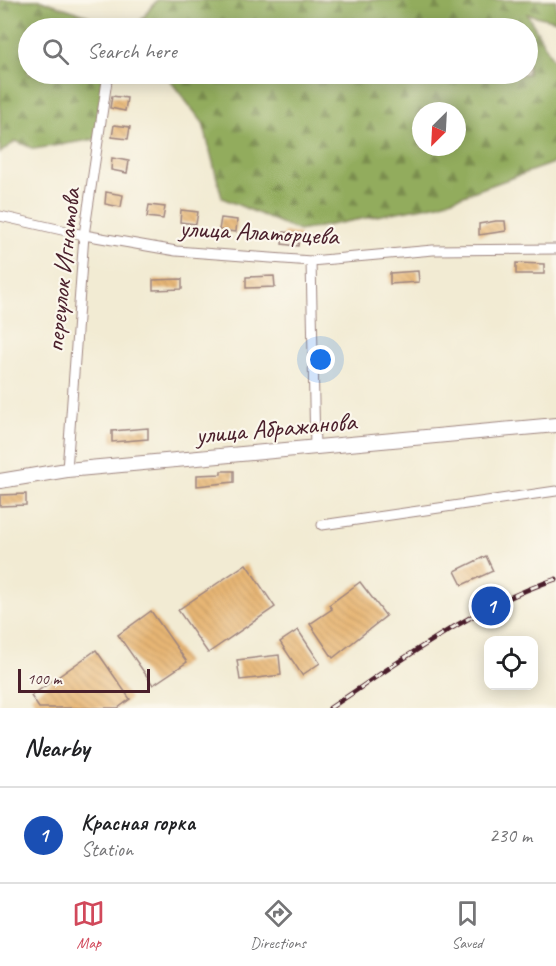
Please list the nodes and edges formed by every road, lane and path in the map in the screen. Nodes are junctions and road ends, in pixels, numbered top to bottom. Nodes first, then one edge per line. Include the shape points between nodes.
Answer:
1 (107, 84) edge
2 (0, 216) edge
3 (84, 235) junction
4 (556, 249) edge
5 (311, 261) junction
6 (556, 425) edge
7 (315, 449) junction
8 (67, 470) junction
9 (0, 481) edge
10 (556, 491) edge
11 (322, 525) dead end

1 - 3 street, переулок Игнатова
2 - 3 street, улица Алаторцева
3 - 5 street, улица Алаторцева via 176,251
3 - 8 street, переулок Игнатова
4 - 5 street, улица Алаторцева via 433,250
5 - 7 street
6 - 7 main road, улица Абражанова
7 - 8 main road, улица Абражанова
8 - 9 main road, улица Абражанова
10 - 11 street

